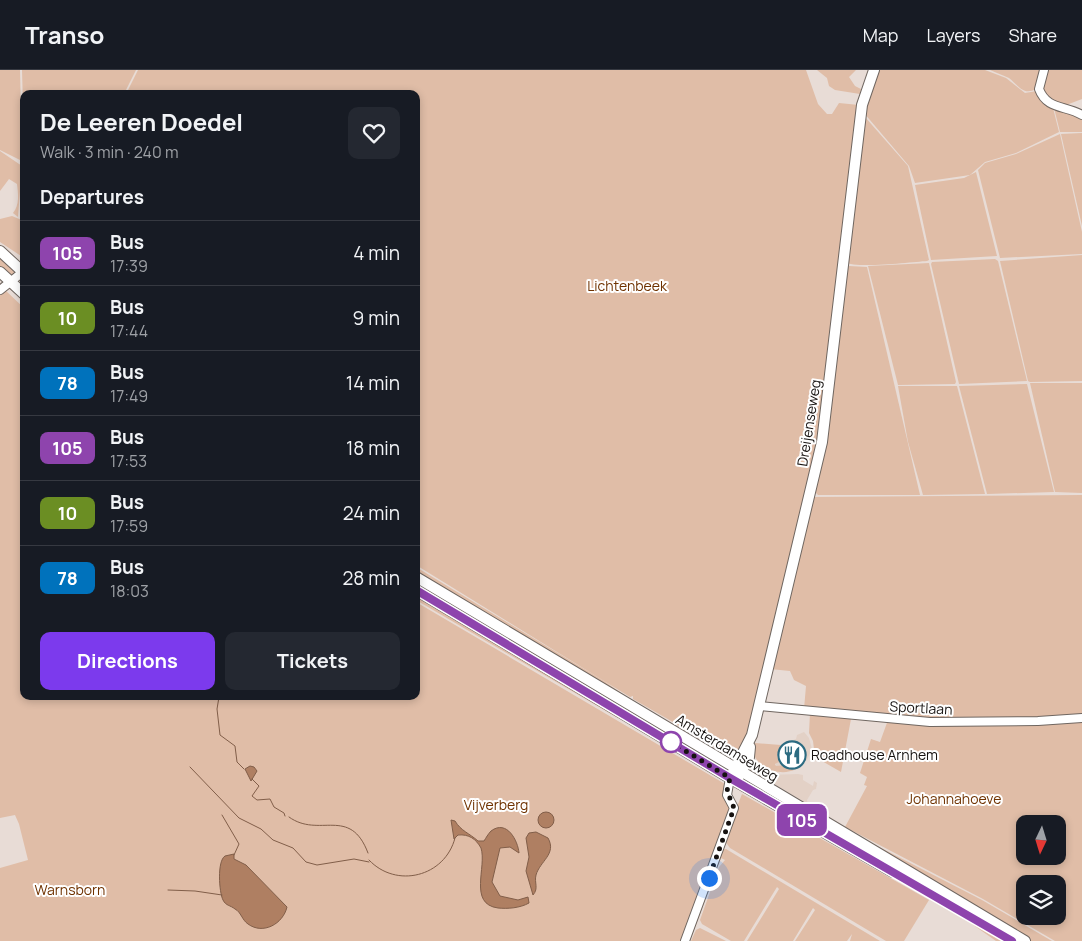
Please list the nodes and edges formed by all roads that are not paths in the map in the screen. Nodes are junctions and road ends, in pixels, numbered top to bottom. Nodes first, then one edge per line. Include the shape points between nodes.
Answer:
1 (874, 70) edge
2 (1044, 70) edge
3 (1082, 115) edge
4 (0, 252) edge
5 (20, 269) edge
6 (0, 272) edge
7 (20, 274) edge
8 (10, 282) junction
9 (0, 290) edge
10 (20, 291) edge
11 (420, 579) edge
12 (420, 592) edge
13 (760, 706) junction
14 (1082, 718) edge
15 (735, 775) junction
16 (685, 941) edge
17 (1012, 941) edge
18 (1025, 941) edge

1 - 13 main road, Dreijenseweg via 862,105 823,437
2 - 3 street via 1039,89 1045,101
4 - 5 main road
6 - 8 main road
7 - 8 street
8 - 9 street
8 - 10 main road
11 - 15 main road, Amsterdamseweg
12 - 15 main road, Amsterdamseweg
13 - 14 street, Sportlaan via 930,722
13 - 15 main road, Dreijenseweg via 751,739
15 - 16 street via 727,787 732,813
15 - 17 main road, Amsterdamseweg
15 - 18 main road, Amsterdamseweg

